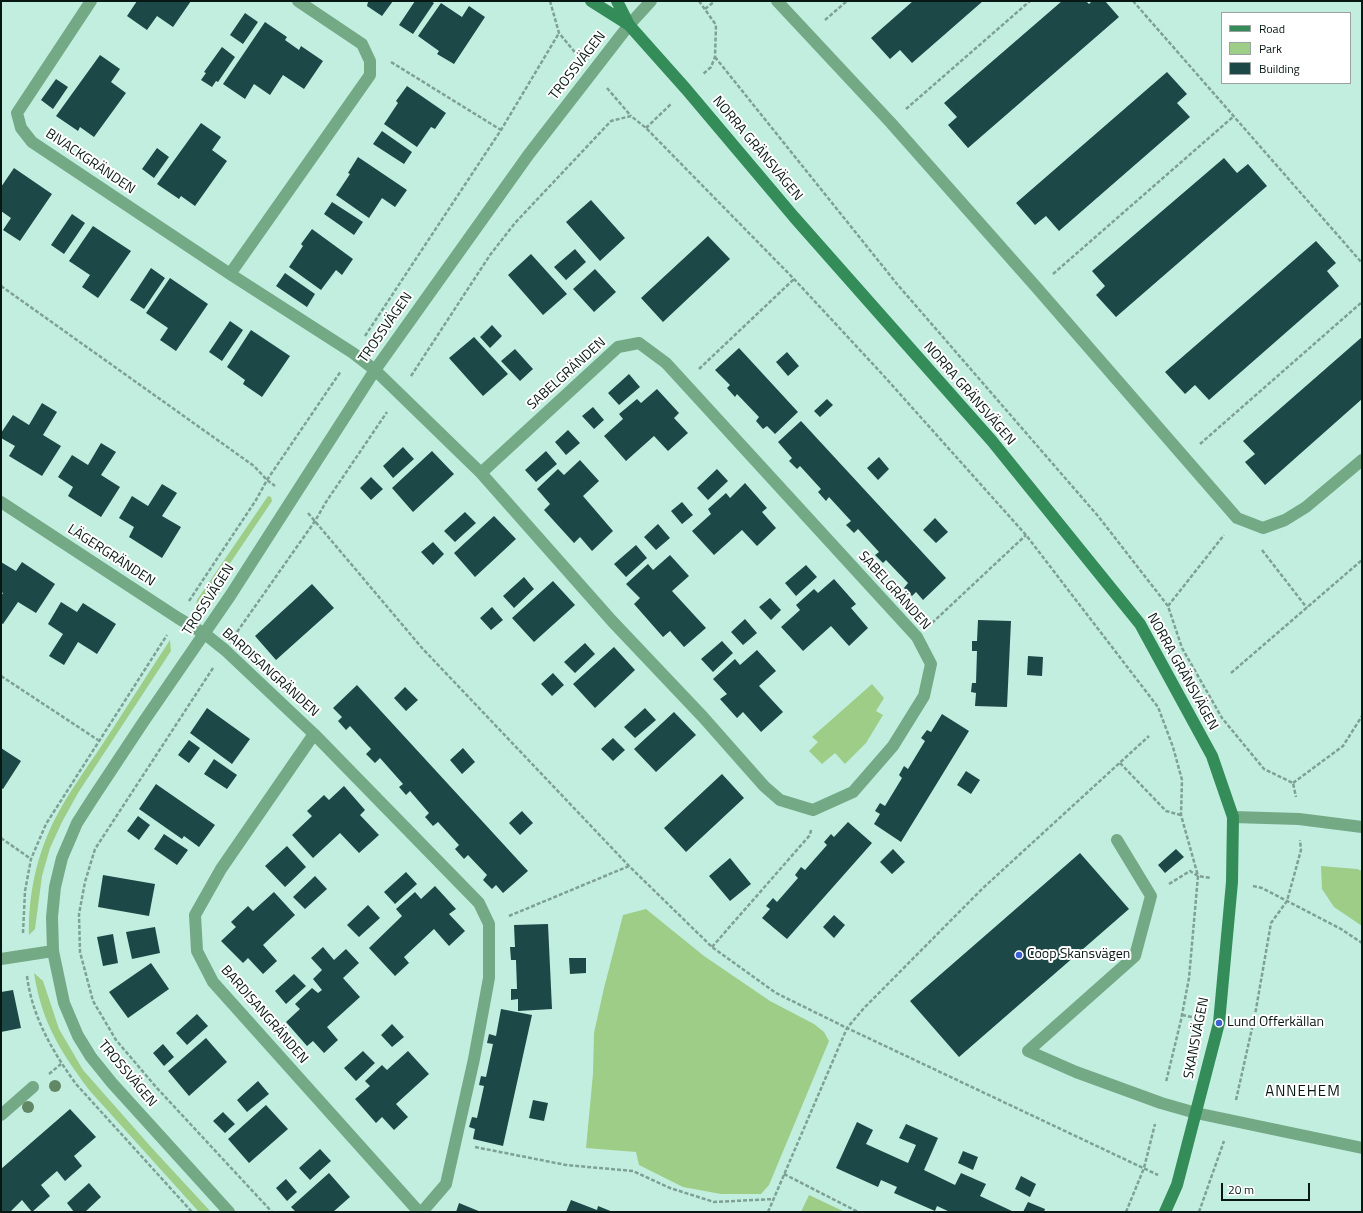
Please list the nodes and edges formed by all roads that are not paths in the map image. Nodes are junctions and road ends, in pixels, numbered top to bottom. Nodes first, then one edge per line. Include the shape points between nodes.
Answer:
1 (91, 1) edge
2 (298, 1) edge
3 (591, 1) edge
4 (617, 1) edge
5 (651, 1) edge
6 (777, 1) edge
7 (629, 25) junction
8 (230, 274) junction
9 (375, 370) junction
10 (1362, 460) edge
11 (481, 473) junction
12 (1, 502) edge
13 (205, 634) junction
14 (314, 734) junction
15 (1233, 818) junction
16 (1362, 827) edge
17 (1117, 840) dead end
18 (53, 951) junction
19 (1, 959) edge
20 (33, 1087) dead end
21 (1196, 1114) junction
22 (1, 1115) edge
23 (1362, 1148) edge
24 (229, 1212) edge
25 (418, 1212) edge
26 (422, 1212) edge
27 (1165, 1212) edge

1 - 8 street, BIVACKGRÄNDEN via 17,113 21,128 32,142
2 - 8 street via 362,44 370,61 370,75
3 - 7 street, NORRA GRÄNSVÄGEN
4 - 7 street, NORRA GRÄNSVÄGEN
5 - 7 street, TROSSVÄGEN
6 - 10 street via 891,123 1237,518 1263,528 1285,520 1306,507
7 - 9 street, TROSSVÄGEN via 529,154
7 - 15 street, NORRA GRÄNSVÄGEN via 992,441 1140,624 1212,756
8 - 9 street, BIVACKGRÄNDEN via 353,353
9 - 11 street
9 - 13 street, TROSSVÄGEN
11 - 11 street, SABELGRÄNDEN via 612,621 764,786 780,800 813,810 853,792 893,746 924,696 931,664 917,637 685,383 666,363 639,343 618,347
12 - 13 street, LÄGERGRÄNDEN
13 - 14 street, BARDISANGRÄNDEN
13 - 18 street, TROSSVÄGEN via 144,720 77,823 62,858 55,887 52,917
14 - 25 street, BARDISANGRÄNDEN via 221,869 195,915 197,951 213,982
14 - 26 street, BARDISANGRÄNDEN via 479,903 488,924 489,978 446,1184
15 - 16 street via 1299,819
15 - 21 street, SKANSVÄGEN via 1232,882 1219,1023
17 - 21 street via 1152,896 1135,956 1028,1051 1076,1072
18 - 19 street
18 - 24 street, TROSSVÄGEN via 64,1003 78,1036 91,1057
20 - 22 street
21 - 23 street
21 - 27 street, SKANSVÄGEN via 1177,1185

